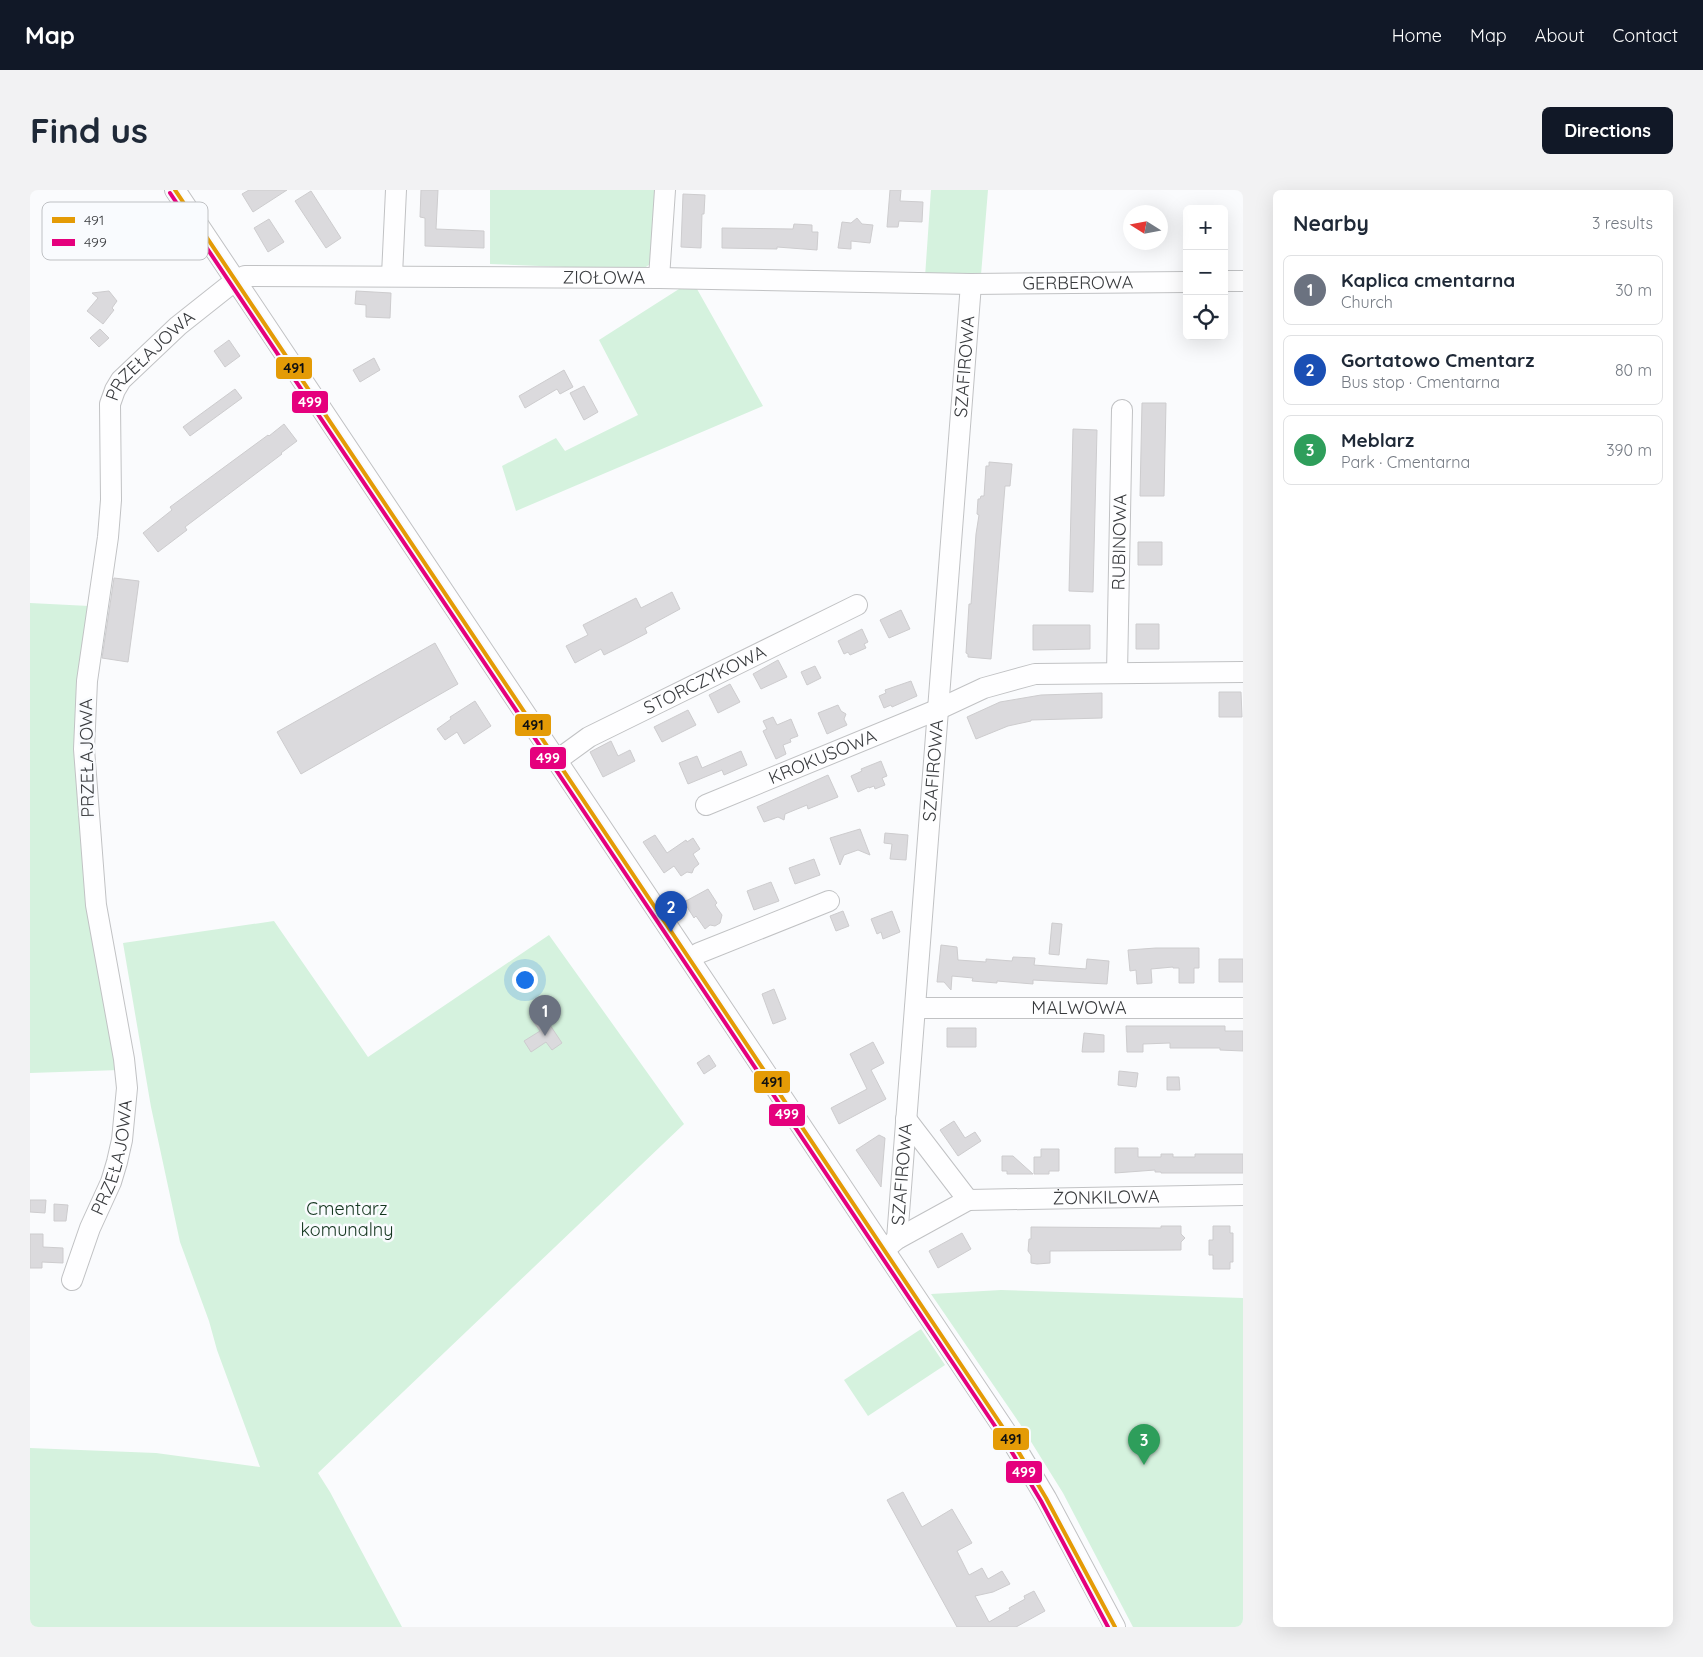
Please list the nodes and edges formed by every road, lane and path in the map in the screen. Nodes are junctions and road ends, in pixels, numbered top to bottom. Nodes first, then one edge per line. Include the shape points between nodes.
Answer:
1 (175, 190) edge
2 (396, 190) edge
3 (664, 190) edge
4 (183, 202) edge
5 (208, 239) edge
6 (392, 276) junction
7 (659, 278) junction
8 (236, 280) junction
9 (1228, 281) edge
10 (1243, 281) edge
11 (1183, 282) edge
12 (971, 284) junction
13 (1122, 410) dead end
14 (858, 605) dead end
15 (1243, 672) edge
16 (1117, 673) junction
17 (939, 709) junction
18 (556, 761) junction
19 (706, 805) dead end
20 (829, 901) dead end
21 (690, 959) junction
22 (915, 1008) junction
23 (1243, 1008) edge
24 (906, 1119) junction
25 (1243, 1195) edge
26 (968, 1200) junction
27 (891, 1245) junction
28 (72, 1280) dead end
29 (1115, 1627) edge

1 - 4 street
2 - 6 street
3 - 7 street
5 - 8 street
6 - 7 street, ZIOŁOWA
6 - 8 street, ZIOŁOWA via 245,276
7 - 12 street, ZIOŁOWA
8 - 18 street
8 - 28 street, PRZEŁAJOWA via 178,326 122,380 110,404 111,500 87,681 84,749 96,905 127,1088 117,1162
9 - 10 street
11 - 12 street, GERBEROWA
12 - 17 street, SZAFIROWA
13 - 16 street, RUBINOWA
14 - 18 street, STORCZYKOWA via 589,737
15 - 16 street
16 - 17 street via 1035,674 984,688
17 - 19 street, KROKUSOWA
17 - 22 street, SZAFIROWA
18 - 21 street
20 - 21 street
21 - 27 street
22 - 23 street, MALWOWA
22 - 24 street, SZAFIROWA
24 - 26 street
24 - 27 street, SZAFIROWA
25 - 26 street, ŻONKILOWA
26 - 27 street, ŻONKILOWA
27 - 29 street via 1046,1498

